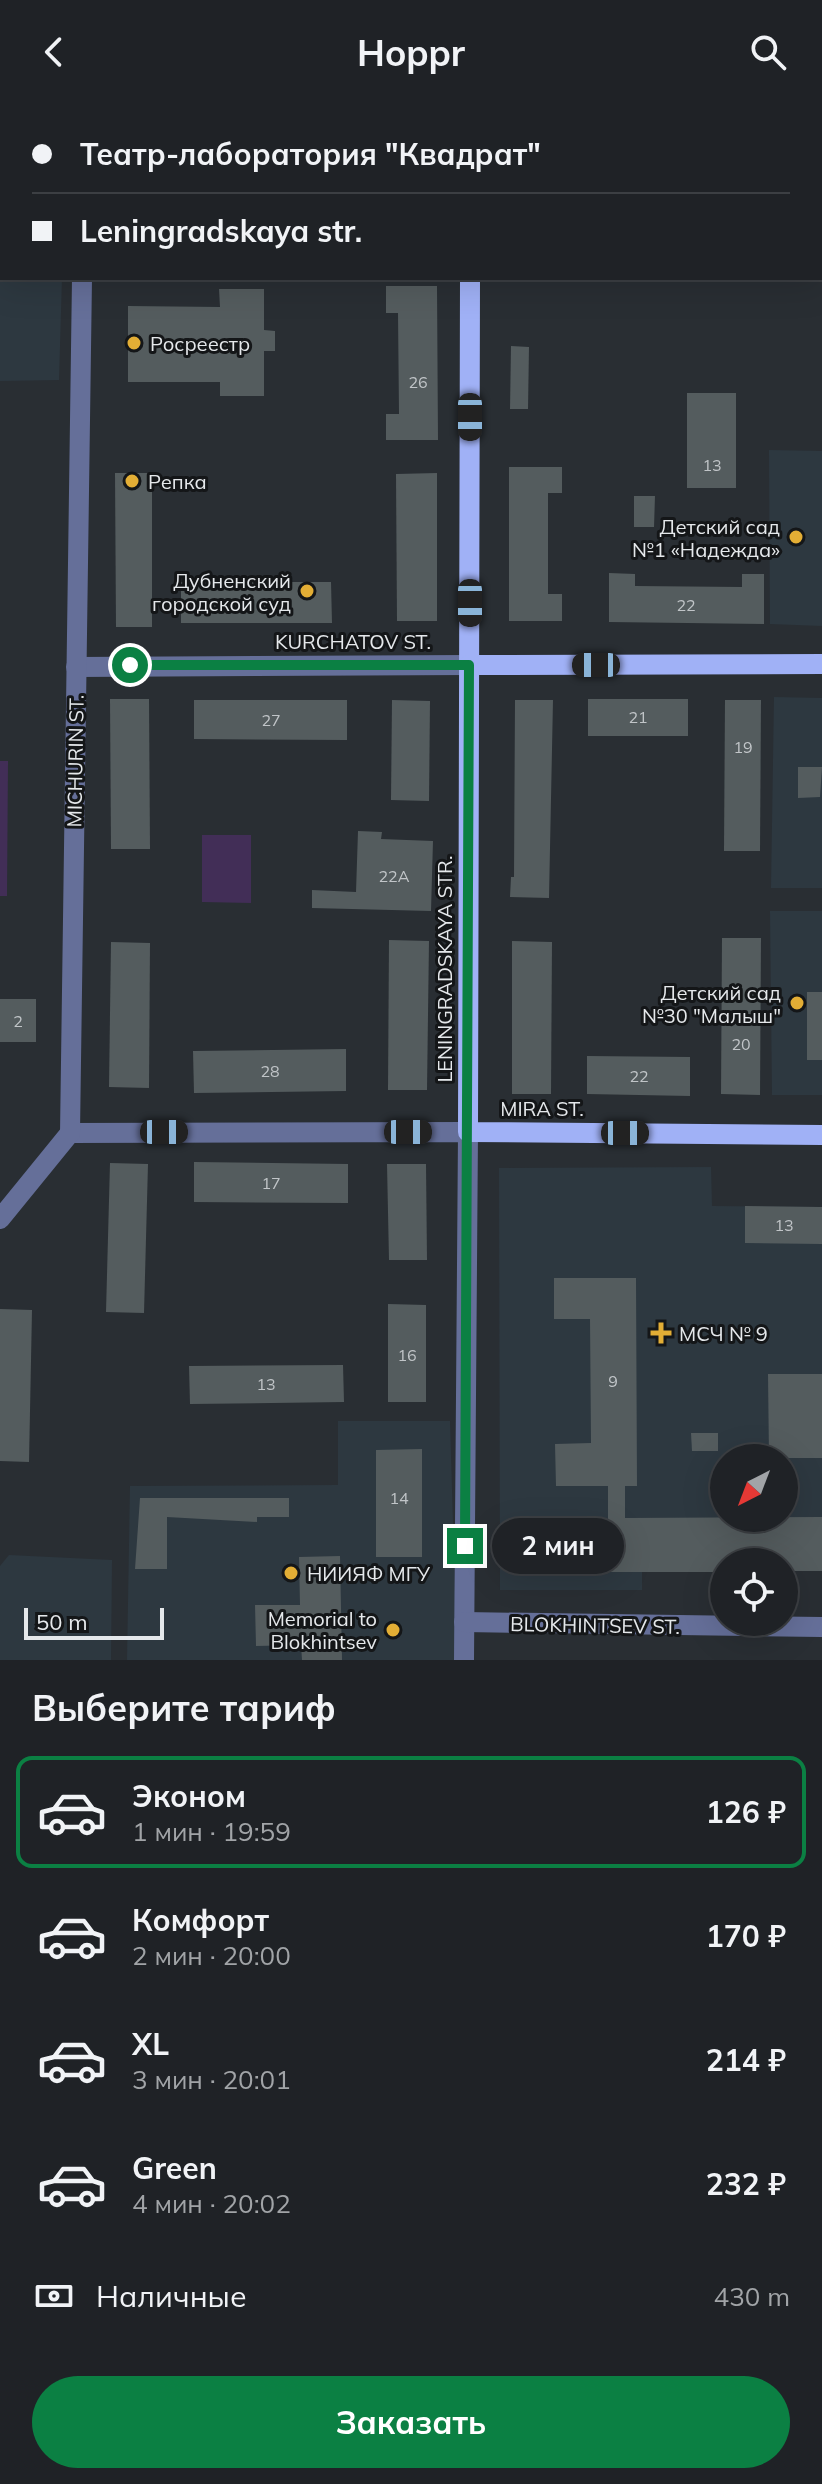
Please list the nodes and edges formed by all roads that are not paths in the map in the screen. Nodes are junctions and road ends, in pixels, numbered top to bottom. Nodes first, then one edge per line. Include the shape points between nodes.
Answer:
1 (82, 280) edge
2 (470, 280) edge
3 (822, 664) edge
4 (469, 665) junction
5 (76, 667) junction
6 (468, 1132) junction
7 (70, 1133) junction
8 (822, 1135) edge
9 (0, 1219) edge
10 (464, 1622) junction
11 (822, 1627) edge
12 (464, 1660) edge

1 - 5 street, MICHURIN ST.
2 - 4 main road, LENINGRADSKAYA STR.
3 - 4 main road, KURCHATOV ST.
4 - 5 street, KURCHATOV ST.
4 - 6 main road, LENINGRADSKAYA STR.
5 - 7 street, MICHURIN ST.
6 - 7 street, MIRA ST.
6 - 8 main road, MIRA ST.
6 - 10 street, LENINGRADSKAYA STR.
7 - 9 street
10 - 11 street, BLOKHINTSEV ST.
10 - 12 street, LENINGRADSKAYA STR.

